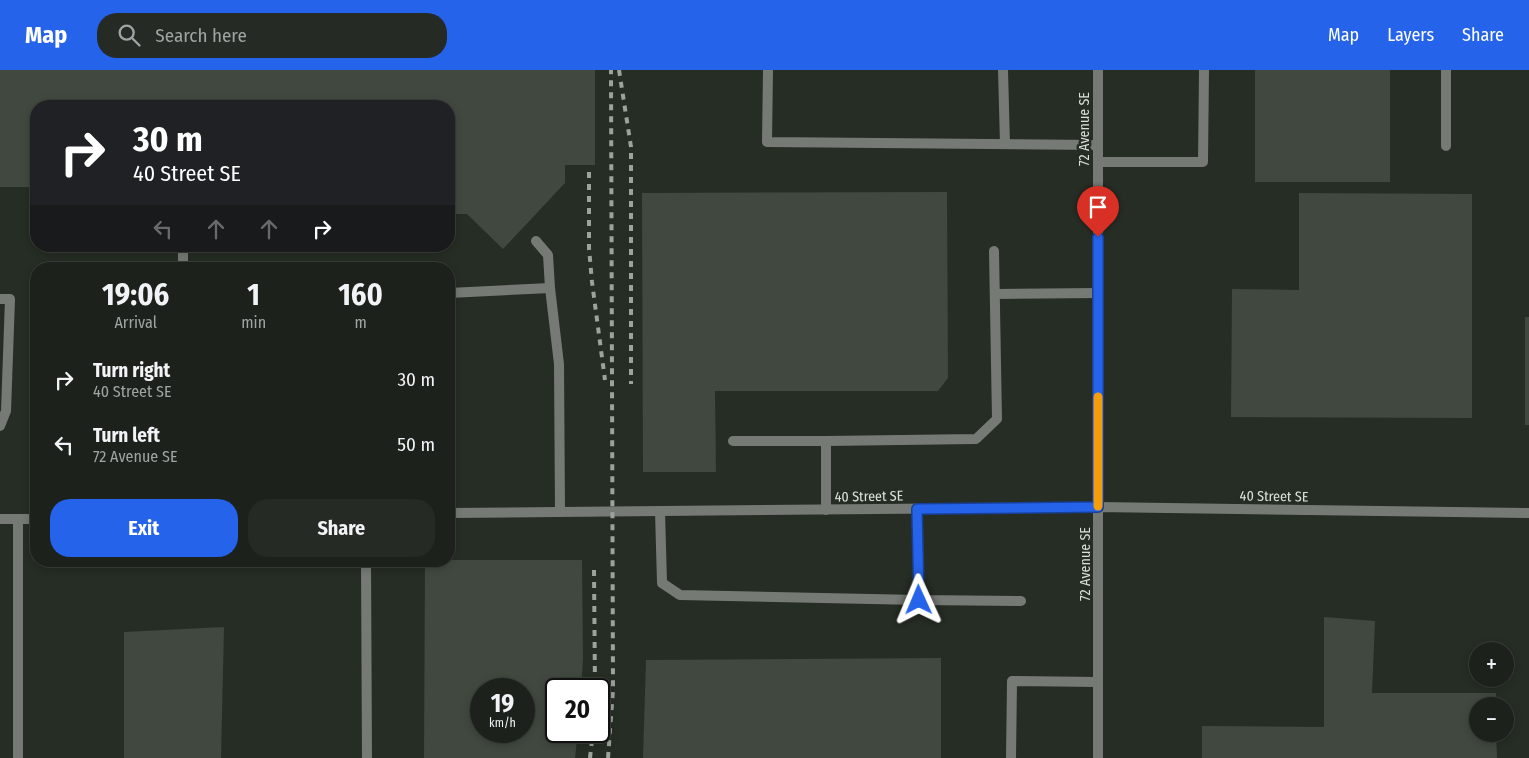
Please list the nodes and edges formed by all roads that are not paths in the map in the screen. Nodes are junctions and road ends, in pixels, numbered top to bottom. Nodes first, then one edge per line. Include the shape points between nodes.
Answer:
1 (768, 70) edge
2 (1003, 70) edge
3 (1098, 70) edge
4 (1204, 70) edge
5 (1446, 70) edge
6 (1005, 144) junction
7 (1098, 146) junction
8 (1446, 146) dead end
9 (1098, 162) junction
10 (536, 241) dead end
11 (994, 251) dead end
12 (550, 288) junction
13 (455, 293) edge
14 (1098, 293) junction
15 (995, 294) junction
16 (0, 299) edge
17 (0, 426) edge
18 (826, 441) junction
19 (733, 442) dead end
20 (1098, 507) junction
21 (917, 509) junction
22 (660, 510) junction
23 (826, 510) junction
24 (560, 512) junction
25 (455, 513) edge
26 (1529, 513) edge
27 (0, 519) edge
28 (18, 519) junction
29 (30, 519) edge
30 (366, 567) edge
31 (919, 600) junction
32 (1021, 601) dead end
33 (1098, 682) junction
34 (18, 758) edge
35 (367, 758) edge
36 (1011, 758) edge
37 (1098, 758) edge

1 - 6 street via 767,142
2 - 6 street
3 - 7 street, 72 Avenue SE
4 - 9 street via 1203,162
5 - 8 street
6 - 7 street
7 - 9 street, 72 Avenue SE
9 - 14 street, 72 Avenue SE
10 - 12 street via 548,256
11 - 15 street
12 - 13 street
12 - 24 street via 559,364
14 - 15 street
14 - 20 street, 72 Avenue SE
15 - 18 street via 997,419 976,439
16 - 17 street via 10,299 6,411
18 - 19 street
18 - 23 street
20 - 21 street, 40 Street SE
20 - 26 street, 40 Street SE
20 - 33 street, 72 Avenue SE
21 - 23 street, 40 Street SE
21 - 31 street
22 - 23 street, 40 Street SE
22 - 24 street, 40 Street SE
22 - 31 street via 662,583 680,595
24 - 25 street, 40 Street SE
27 - 28 street
28 - 29 street
28 - 34 street
30 - 35 street
31 - 32 street
33 - 36 street via 1012,681
33 - 37 street, 72 Avenue SE

